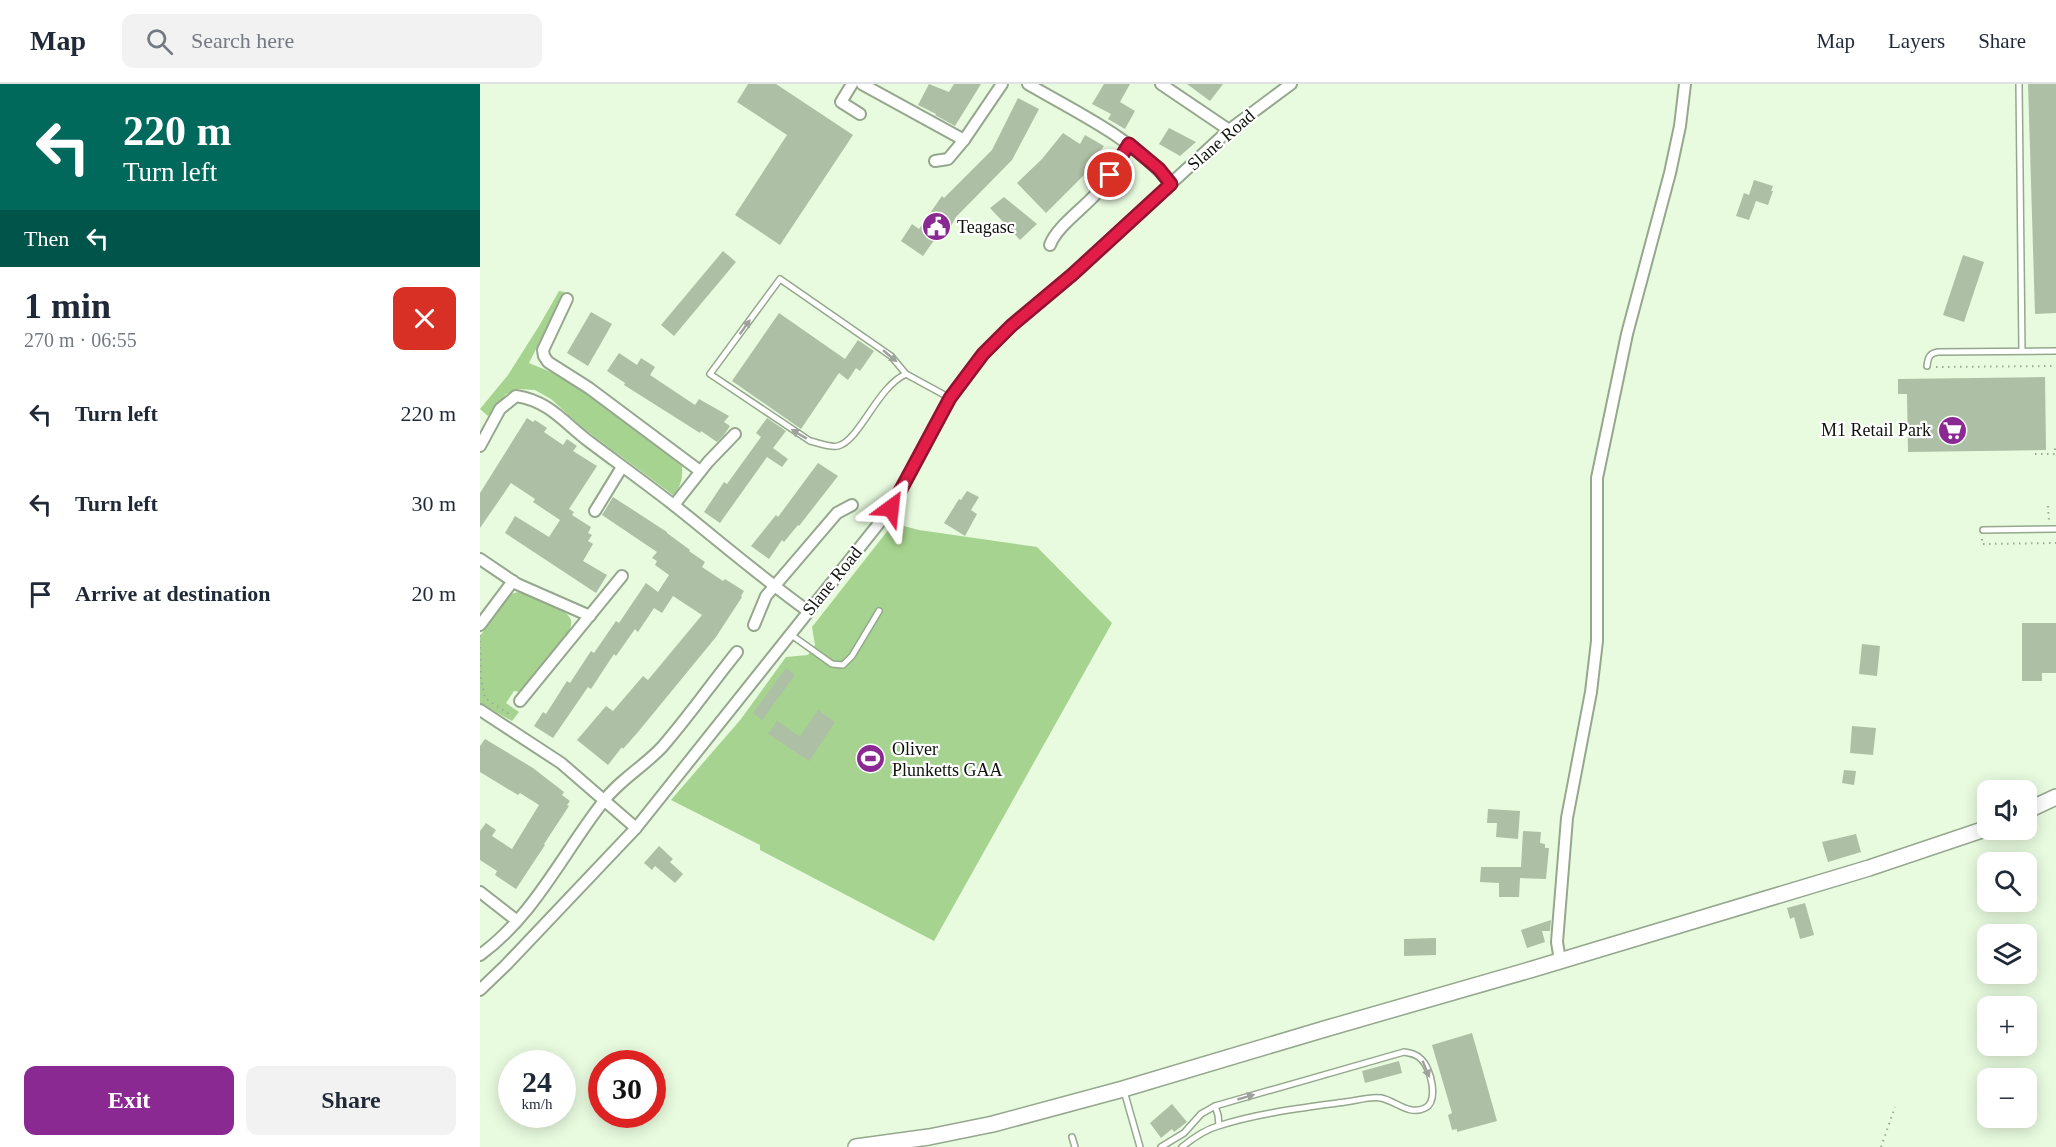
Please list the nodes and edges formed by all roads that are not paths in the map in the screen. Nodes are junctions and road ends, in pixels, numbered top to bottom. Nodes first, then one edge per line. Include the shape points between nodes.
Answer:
1 (852, 84) edge
2 (862, 84) edge
3 (1002, 84) edge
4 (1028, 84) edge
5 (1161, 84) edge
6 (1292, 84) edge
7 (1685, 84) edge
8 (2019, 84) edge
9 (860, 114) dead end
10 (1229, 130) junction
11 (964, 140) junction
12 (1129, 144) junction
13 (935, 161) dead end
14 (1171, 184) junction
15 (1050, 245) dead end
16 (567, 299) dead end
17 (2022, 351) junction
18 (2056, 351) edge
19 (1927, 366) road end
20 (906, 374) junction
21 (950, 398) junction
22 (735, 434) dead end
23 (480, 446) edge
24 (622, 467) junction
25 (700, 471) junction
26 (674, 505) junction
27 (852, 505) dead end
28 (595, 511) dead end
29 (2056, 529) edge
30 (1983, 530) road end
31 (480, 559) edge
32 (622, 576) dead end
33 (513, 581) junction
34 (774, 587) junction
35 (808, 611) junction
36 (879, 611) dead end
37 (590, 616) junction
38 (480, 624) edge
39 (754, 625) dead end
40 (790, 634) junction
41 (737, 652) dead end
42 (520, 701) dead end
43 (480, 710) edge
44 (2056, 797) edge
45 (604, 800) junction
46 (2037, 806) edge
47 (636, 828) junction
48 (1977, 832) edge
49 (480, 892) edge
50 (516, 920) junction
51 (480, 955) edge
52 (1560, 961) junction
53 (480, 990) edge
54 (1123, 1089) junction
55 (1215, 1106) junction
56 (1219, 1125) junction
57 (1072, 1137) dead end
58 (856, 1147) edge
59 (1075, 1147) edge
60 (1140, 1147) edge
61 (1161, 1147) edge
62 (1182, 1147) edge

1 - 9 street via 841,102
2 - 11 street
3 - 11 street
4 - 12 street
5 - 10 street
6 - 10 street, Slane Road
7 - 52 street via 1670,173 1627,334 1597,478 1597,641 1567,818 1557,942
8 - 17 lane
10 - 14 street, Slane Road
11 - 13 street via 948,159
12 - 14 street
12 - 15 street via 1095,194 1056,233
14 - 21 street, Slane Road via 1011,326 983,354
16 - 25 street via 543,350 548,362
17 - 18 lane
17 - 19 lane via 1938,352 1929,356
20 -> 20 lane via 885,389 852,437 839,446 810,441 710,374 780,279 891,356
20 - 21 lane
21 - 35 street, Slane Road via 891,508
22 - 25 street
23 - 24 street via 500,408 516,396 530,398 545,405
24 - 26 street
24 - 28 street
25 - 26 street
26 - 34 street
27 - 34 street via 837,513
29 - 30 lane
31 - 33 street
32 - 37 street
33 - 37 street
33 - 38 street
34 - 35 street
34 - 39 street
35 - 40 street, Slane Road
36 - 40 lane via 843,665 832,664
37 - 42 street
40 - 47 street, Slane Road
41 - 45 street via 663,746
43 - 45 street via 561,762
44 - 46 main road
45 - 47 street
45 - 50 street via 546,886
47 - 53 street, Slane Road
48 - 52 main road
49 - 50 street
50 - 51 street
52 - 54 main road
54 - 58 main road via 982,1126
54 - 60 lane
55 - 56 lane
55 -> 56 lane via 1404,1052 1421,1058 1432,1088 1432,1101 1415,1111 1381,1098 1277,1112
55 - 61 lane
56 - 62 lane
57 - 59 lane

